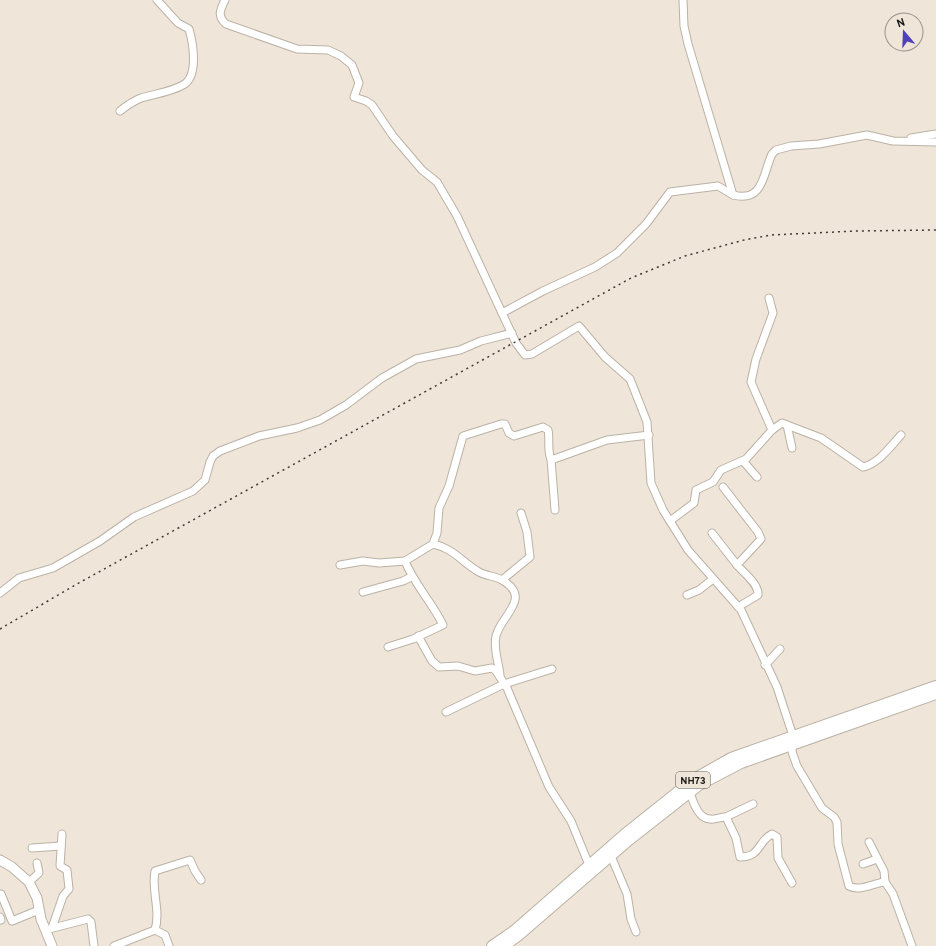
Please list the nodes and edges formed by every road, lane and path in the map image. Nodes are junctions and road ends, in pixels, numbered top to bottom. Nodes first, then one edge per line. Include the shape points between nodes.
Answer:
1 (157, 0) edge
2 (225, 0) edge
3 (683, 0) edge
4 (120, 111) dead end
5 (936, 134) edge
6 (899, 140) junction
7 (936, 142) edge
8 (733, 196) junction
9 (768, 298) dead end
10 (502, 313) junction
11 (512, 333) junction
12 (787, 425) junction
13 (772, 430) junction
14 (649, 435) junction
15 (901, 435) dead end
16 (792, 448) dead end
17 (551, 459) junction
18 (742, 461) junction
19 (756, 477) dead end
20 (723, 488) dead end
21 (554, 510) dead end
22 (521, 513) dead end
23 (670, 521) junction
24 (712, 533) dead end
25 (432, 544) junction
26 (405, 561) junction
27 (340, 565) dead end
28 (737, 565) junction
29 (411, 577) junction
30 (713, 578) junction
31 (502, 580) junction
32 (363, 592) dead end
33 (0, 593) edge
34 (687, 595) dead end
35 (738, 607) junction
36 (418, 636) junction
37 (388, 647) dead end
38 (780, 649) dead end
39 (765, 665) junction
40 (552, 669) dead end
41 (502, 682) junction
42 (936, 686) edge
43 (936, 694) edge
44 (446, 712) dead end
45 (793, 740) junction
46 (690, 793) junction
47 (753, 804) dead end
48 (726, 817) junction
49 (62, 834) dead end
50 (869, 842) dead end
51 (61, 846) junction
52 (32, 848) dead end
53 (611, 856) junction
54 (877, 859) junction
55 (0, 860) edge
56 (37, 863) dead end
57 (863, 864) dead end
58 (589, 865) junction
59 (201, 880) dead end
60 (29, 882) junction
61 (885, 882) junction
62 (792, 883) dead end
63 (0, 894) edge
64 (39, 910) junction
65 (49, 929) junction
66 (155, 930) junction
67 (636, 932) dead end
68 (52, 946) edge
69 (94, 946) edge
70 (114, 946) edge
71 (168, 946) edge
72 (492, 946) edge
73 (504, 946) edge
74 (912, 946) edge

1 - 4 street via 178,23 189,29 194,56 190,78 184,85 140,98
2 - 10 street via 219,13 221,20 226,24 297,49 328,50 352,65 359,79 354,97 372,105 400,145 422,170 437,182 457,216
3 - 8 street via 688,44
5 - 6 street
6 - 7 street
6 - 8 street via 867,134 819,144 781,148 772,154 758,190 748,196
8 - 10 street via 718,186 670,192 646,224 617,253 595,267
9 - 13 street via 772,314 756,359 751,382
10 - 11 street
11 - 14 street via 525,355 532,354 579,326 605,357 630,379 647,422
11 - 33 street via 481,341 460,350 416,359 382,378 346,405 320,420 259,436 220,451 213,456 205,480 192,491 134,517 100,541 53,568 19,578
12 - 13 street via 782,423
12 - 15 street via 821,438 863,467 869,466
12 - 16 street
13 - 18 street
14 - 17 street via 607,440
14 - 23 street via 651,483
17 - 21 street
17 - 25 street via 548,430 543,427 514,436 509,433 505,424 502,424 463,436 449,486 439,508 437,533
18 - 19 street
18 - 23 street via 721,470 713,482 696,490 694,503
20 - 28 street via 761,539
22 - 31 street via 527,532 530,557
23 - 30 street via 688,550
24 - 28 street
25 - 26 street
25 - 31 street via 444,546 479,572
26 - 27 street via 363,561
26 - 29 street
28 - 35 street via 758,591 758,595 753,599
29 - 32 street
29 - 36 street via 443,625
30 - 34 street via 699,590
30 - 35 street
31 - 41 street via 515,592 516,597 496,637
35 - 39 street
36 - 37 street
36 - 41 street via 432,661 439,667 458,666 475,672 492,668 496,670
38 - 39 street
39 - 45 street via 777,687
40 - 41 street
41 - 44 street
41 - 58 street via 549,787 571,821
42 - 45 highway, NH73
43 - 45 highway, NH73
45 - 46 highway, NH73 via 741,763 699,785
45 - 58 highway, NH73 via 732,758 694,779
45 - 61 street via 792,752 801,772 822,808 837,822 838,844 849,886 860,888
46 - 48 street via 700,814 705,818 710,820
46 - 53 highway, NH73
47 - 48 street
48 - 62 street via 736,838 740,857 758,851 766,837 772,834 777,837 778,858
49 - 51 street
50 - 54 street
51 - 52 street
51 - 65 street via 60,866 67,870 69,889 63,896
53 - 67 street via 627,894
53 - 73 highway, NH73
54 - 57 street
54 - 61 street via 884,871
55 - 60 main road
56 - 60 street via 39,873
58 - 72 highway, NH73 via 515,930
59 - 66 street via 190,860 155,871 153,881 158,919
60 - 64 main road via 37,898
61 - 74 street via 894,894
63 - 64 street via 12,921
64 - 65 main road
65 - 68 main road
65 - 69 street via 88,919 91,922
66 - 70 street
66 - 71 street via 165,935

